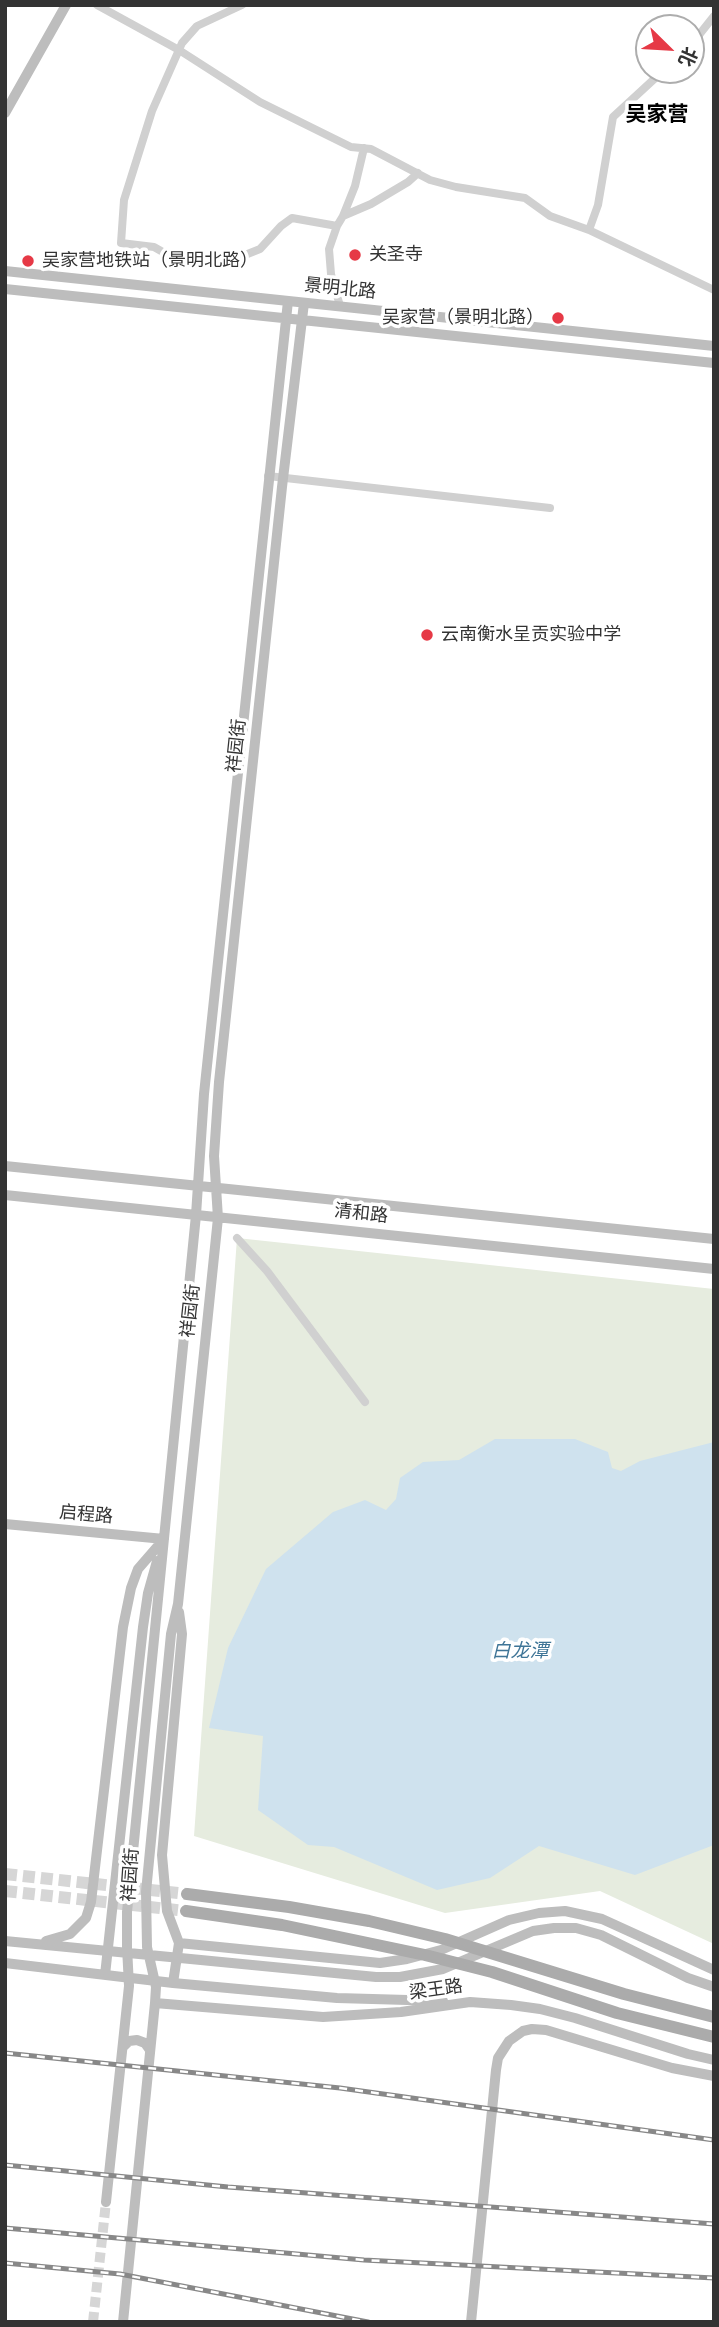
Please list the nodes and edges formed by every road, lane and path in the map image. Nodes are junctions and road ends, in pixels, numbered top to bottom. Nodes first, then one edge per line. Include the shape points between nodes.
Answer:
1 (66, 5) edge
2 (97, 5) edge
3 (242, 5) edge
4 (179, 50) junction
5 (649, 84) edge
6 (5, 113) edge
7 (364, 148) junction
8 (418, 173) junction
9 (343, 216) junction
10 (337, 226) junction
11 (589, 230) junction
12 (5, 271) edge
13 (5, 289) edge
14 (714, 290) edge
15 (288, 301) junction
16 (304, 303) junction
17 (340, 306) junction
18 (286, 318) junction
19 (302, 320) junction
20 (714, 346) edge
21 (714, 363) edge
22 (268, 476) junction
23 (283, 478) junction
24 (550, 508) dead end
25 (5, 1166) edge
26 (197, 1186) junction
27 (216, 1188) junction
28 (5, 1195) edge
29 (196, 1215) junction
30 (218, 1217) junction
31 (237, 1238) dead end
32 (714, 1239) edge
33 (714, 1269) edge
34 (365, 1402) dead end
35 (5, 1524) edge
36 (164, 1539) junction
37 (178, 1604) junction
38 (187, 1894) tunnel mouth
39 (186, 1911) tunnel mouth
40 (5, 1941) edge
41 (30, 1943) junction
42 (179, 1943) junction
43 (5, 1963) edge
44 (714, 1970) edge
45 (105, 1975) junction
46 (173, 1983) junction
47 (714, 1987) edge
48 (470, 2002) junction
49 (155, 2003) junction
50 (714, 2017) edge
51 (714, 2037) edge
52 (123, 2047) junction
53 (150, 2049) junction
54 (714, 2060) edge
55 (714, 2076) edge
56 (106, 2202) tunnel mouth
57 (123, 2322) edge
58 (471, 2322) edge

1 - 6 main road
2 - 4 street
3 - 4 street via 197,26
4 - 7 street via 260,102 351,148
4 - 10 street via 152,111 124,200 121,243 154,247 175,259 245,256 260,249 292,218
5 - 11 street via 613,117 598,205
7 - 8 street
7 - 9 street
8 - 9 street via 372,204
8 - 11 street via 456,187 525,198 550,216
9 - 10 street
10 - 17 street via 329,249
11 - 14 street
12 - 15 main road, 景明北路
13 - 18 main road, 景明北路
15 - 16 main road, 景明北路
15 - 18 main road, 祥园街
16 - 17 main road, 景明北路
16 - 19 main road, 祥园街
17 - 20 main road, 景明北路
18 - 19 main road, 景明北路
18 - 22 main road, 祥园街
19 - 21 main road, 景明北路
19 - 23 main road, 祥园街
22 - 23 street
22 - 26 main road, 祥园街
23 - 24 street
23 - 27 main road, 祥园街 via 219,1082
25 - 26 main road, 清和路
26 - 27 main road, 清和路
26 - 29 main road, 祥园街
27 - 30 main road, 祥园街
27 - 32 main road, 清和路
28 - 29 main road, 清和路
29 - 30 main road, 清和路
29 - 36 main road, 祥园街
30 - 33 main road, 清和路
30 - 37 main road, 祥园街
31 - 34 street via 267,1270
35 - 36 main road, 启程路
36 - 41 main road via 138,1569 131,1588 86,1918 70,1934
36 - 45 main road via 143,1627
36 - 52 main road, 祥园街 via 127,1912 129,1986
37 - 42 main road via 183,1634 162,1855 167,1911
37 - 49 main road, 祥园街 via 171,1634 146,1892
38 - 50 main road via 289,1907 445,1938
39 - 51 main road, 梁王路 via 294,1927 425,1955
40 - 41 main road
41 - 47 main road via 400,1977 443,1969 533,1931 576,1928
42 - 44 main road via 380,1963 441,1950 509,1920 565,1911 602,1919
42 - 46 main road
43 - 45 main road
45 - 46 main road
46 - 48 main road via 337,1998
48 - 49 main road, 梁王路 via 323,2017
48 - 54 main road, 梁王路 via 540,2009
49 - 53 main road, 祥园街
52 - 53 main road via 137,2040
52 - 56 main road, 祥园街
53 - 57 main road, 祥园街
55 - 58 main road via 538,2029 515,2035 498,2058

